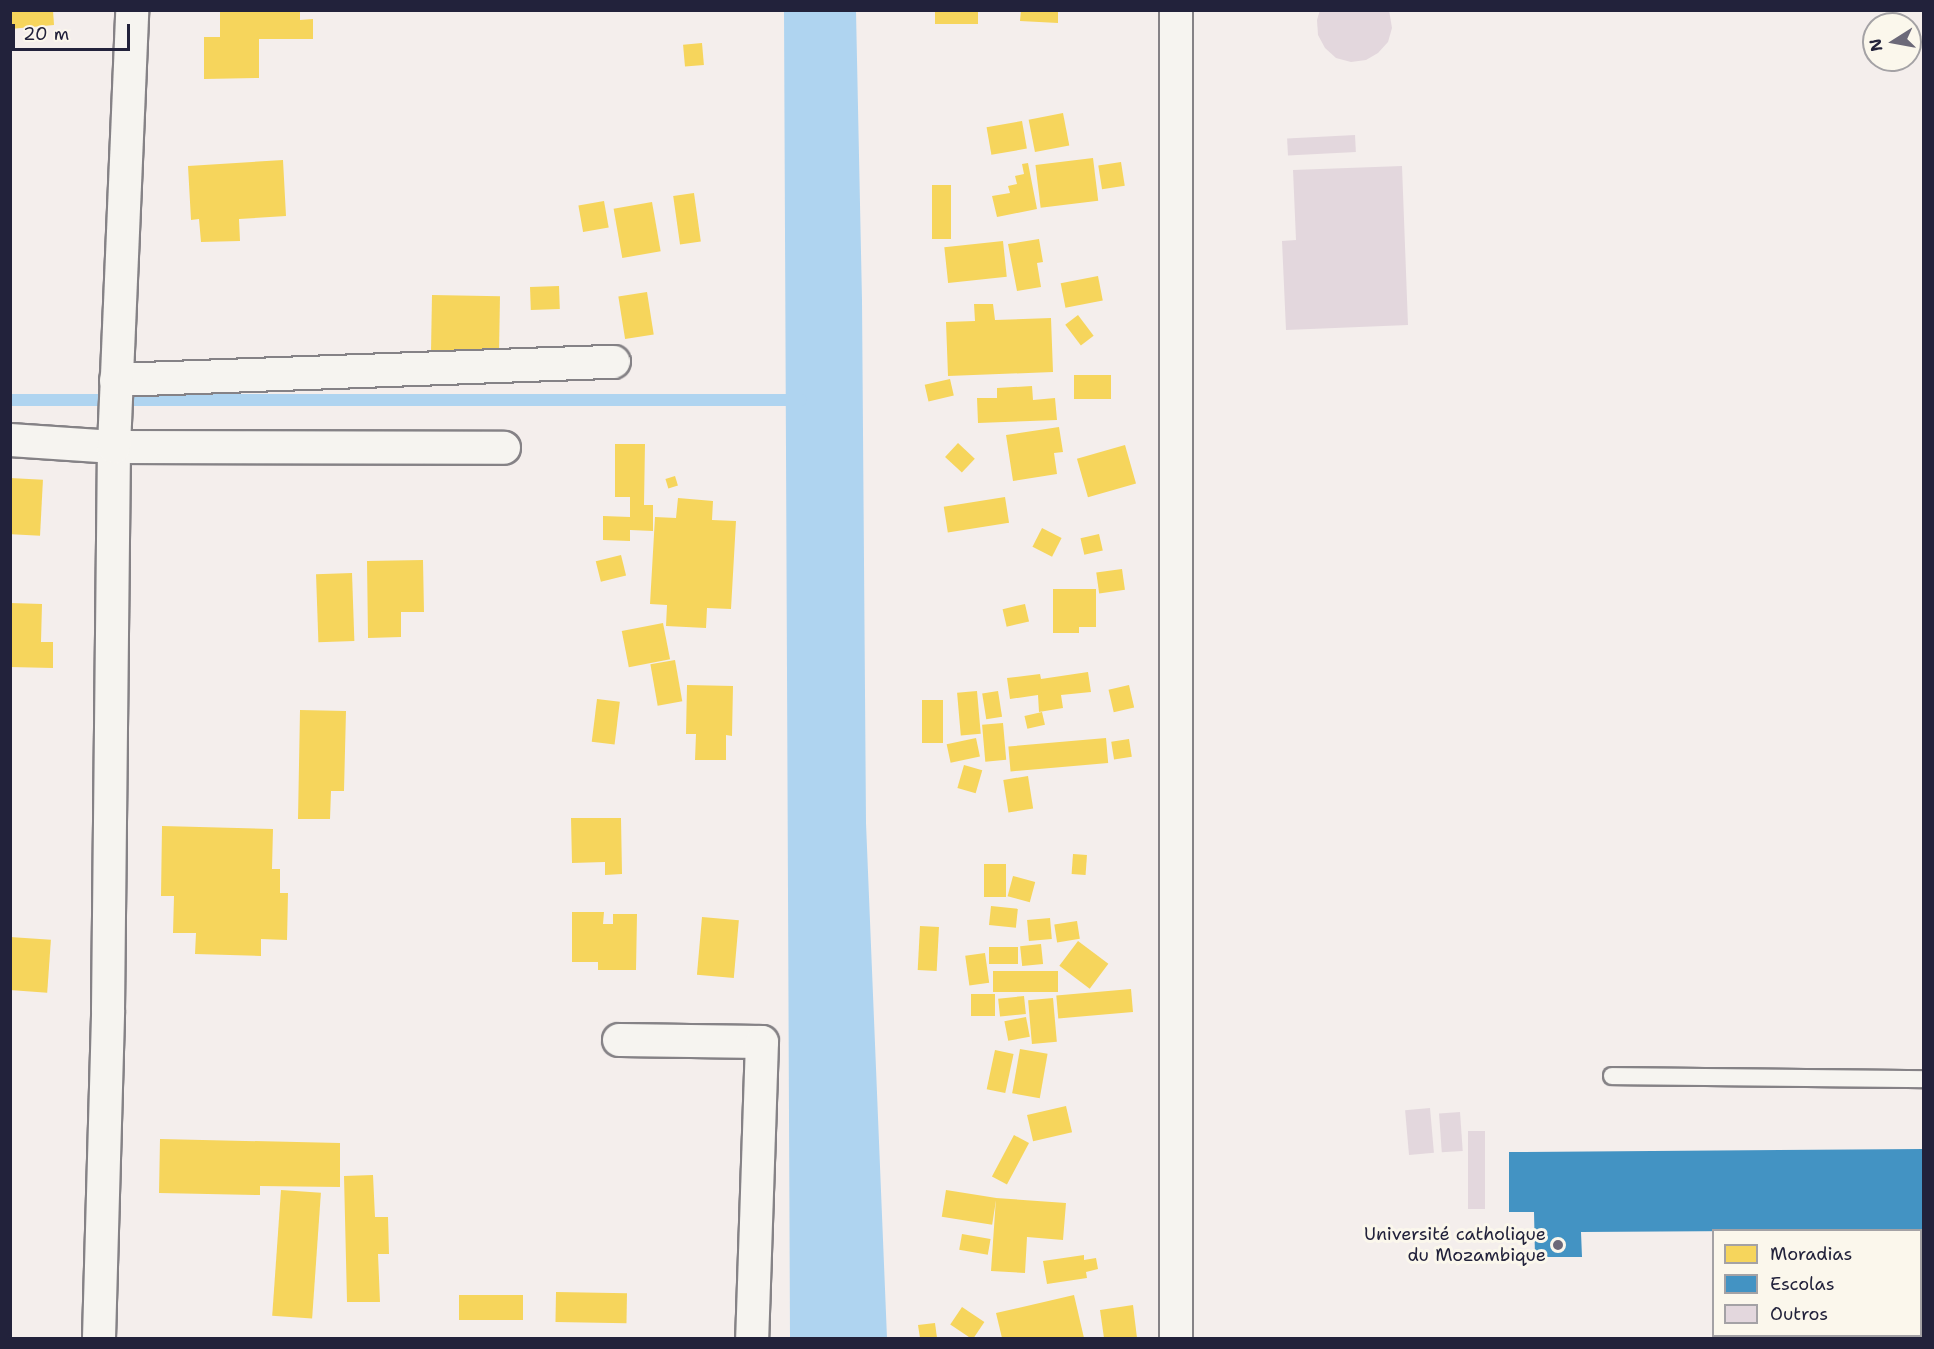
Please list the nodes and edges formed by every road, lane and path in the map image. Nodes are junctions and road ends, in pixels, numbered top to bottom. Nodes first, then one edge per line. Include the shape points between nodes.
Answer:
1 (132, 10) edge
2 (1176, 10) edge
3 (614, 362) dead end
4 (116, 380) junction
5 (10, 440) edge
6 (114, 447) junction
7 (504, 448) dead end
8 (619, 1040) dead end
9 (1612, 1076) dead end
10 (1923, 1079) edge
11 (99, 1338) edge
12 (752, 1338) edge
13 (1176, 1338) edge

1 - 4 street
2 - 13 street
3 - 4 street
4 - 6 street
5 - 6 street
6 - 7 street
6 - 11 street via 108,1010
8 - 12 street via 762,1042
9 - 10 lane

